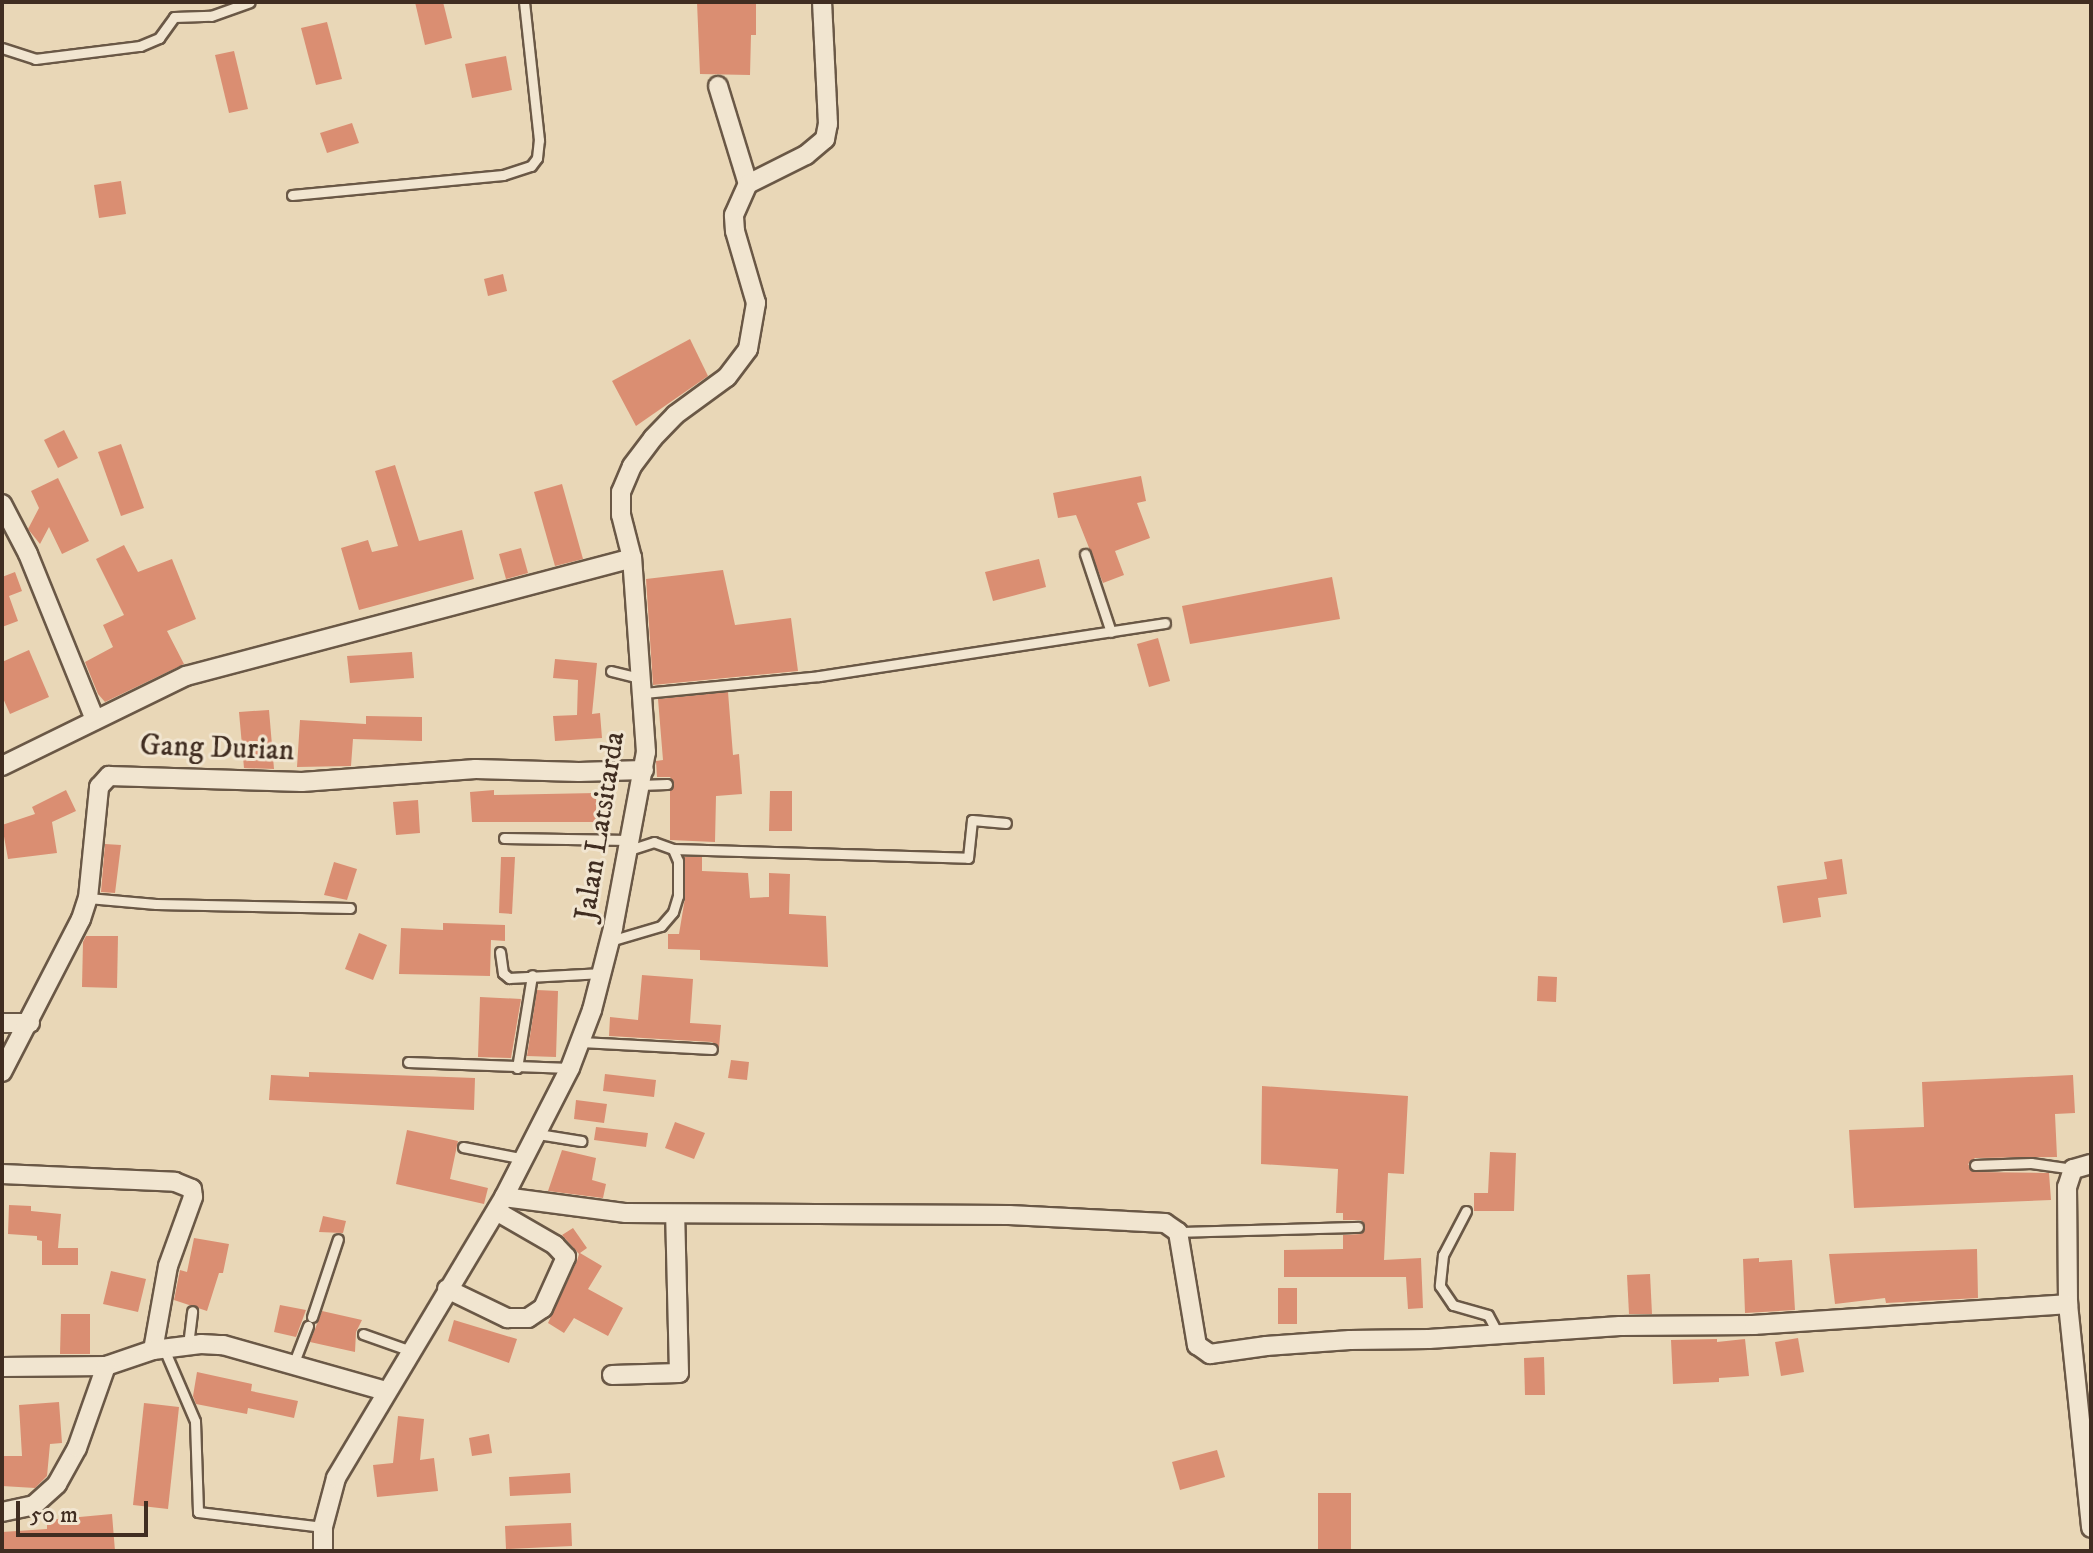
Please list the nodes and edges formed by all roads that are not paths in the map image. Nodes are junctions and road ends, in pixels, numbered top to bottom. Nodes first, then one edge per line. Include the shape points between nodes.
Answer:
1 (250, 2) edge
2 (524, 2) edge
3 (822, 2) edge
4 (2, 48) edge
5 (718, 86) dead end
6 (748, 184) junction
7 (292, 195) dead end
8 (2, 504) edge
9 (1085, 554) dead end
10 (632, 558) junction
11 (1165, 623) dead end
12 (1111, 632) junction
13 (611, 671) dead end
14 (643, 686) junction
15 (95, 720) junction
16 (2, 766) edge
17 (642, 777) junction
18 (667, 784) dead end
19 (1006, 823) dead end
20 (504, 838) dead end
21 (628, 846) junction
22 (673, 849) junction
23 (88, 898) junction
24 (350, 908) dead end
25 (610, 941) junction
26 (500, 952) dead end
27 (603, 973) junction
28 (532, 975) junction
29 (2, 1023) edge
30 (30, 1023) junction
31 (581, 1042) junction
32 (712, 1049) dead end
33 (408, 1062) dead end
34 (517, 1068) junction
35 (570, 1068) junction
36 (2, 1072) edge
37 (538, 1134) junction
38 (581, 1141) dead end
39 (463, 1147) dead end
40 (525, 1159) junction
41 (1975, 1165) dead end
42 (2082, 1166) edge
43 (2, 1174) edge
44 (500, 1204) junction
45 (1466, 1211) dead end
46 (675, 1214) junction
47 (1358, 1227) dead end
48 (1178, 1232) junction
49 (338, 1239) dead end
50 (447, 1289) junction
51 (2068, 1304) junction
52 (192, 1311) dead end
53 (363, 1334) dead end
54 (1498, 1334) junction
55 (188, 1345) junction
56 (158, 1349) junction
57 (411, 1351) junction
58 (293, 1365) junction
59 (106, 1366) junction
60 (2, 1367) edge
61 (612, 1375) dead end
62 (386, 1391) junction
63 (2, 1512) edge
64 (323, 1527) junction
65 (2091, 1528) edge
66 (323, 1551) edge

1 - 4 lane via 211,16 174,17 159,38 140,46 35,59
2 - 7 lane via 539,140 531,166 503,175
3 - 6 street via 825,139 806,155
5 - 6 street
6 - 10 street, Jalan Latsitarda via 734,215 756,303 753,337 733,371 664,424 625,477 620,504
8 - 15 street via 28,554
9 - 12 lane
10 - 14 street, Jalan Latsitarda
10 - 15 street via 186,676
11 - 12 lane
12 - 14 lane via 819,676
13 - 14 lane
14 - 17 street, Jalan Latsitarda via 647,731
15 - 16 street
17 - 18 lane
17 - 21 street, Jalan Latsitarda
17 - 23 street, Gang Durian via 476,769 302,782 118,773 99,787
19 - 22 lane via 972,820 968,858
20 - 21 lane
21 - 22 lane via 660,843
21 - 25 street, Jalan Latsitarda
22 - 25 lane via 678,879 673,912 654,929
23 - 24 lane
23 - 30 street, Gang Durian
25 - 27 street, Jalan Latsitarda
26 - 28 lane via 507,977
27 - 28 lane
27 - 31 street, Jalan Latsitarda
28 - 34 lane
29 - 30 street
30 - 36 street, Gang Durian
31 - 32 lane
31 - 35 street, Jalan Latsitarda
33 - 34 lane
34 - 35 lane
35 - 37 street, Jalan Latsitarda
37 - 38 lane
37 - 40 street, Jalan Latsitarda
39 - 40 lane
40 - 44 street, Jalan Latsitarda
41 - 42 lane
42 - 51 street via 2067,1187
43 - 56 street via 175,1182 192,1189 168,1266
44 - 46 street
44 - 50 street, Jalan Latsitarda
44 - 50 street via 566,1257 543,1308 528,1318 507,1318
45 - 54 lane via 1443,1255 1440,1286 1453,1305 1488,1315
46 - 48 street via 1009,1215 1159,1222
46 - 61 street via 679,1373
47 - 48 lane
48 - 54 street via 1197,1345 1206,1354
49 - 58 lane
50 - 57 street, Jalan Latsitarda
51 - 54 street via 1754,1325
51 - 65 street
52 - 55 lane
53 - 57 lane
55 - 56 street
55 - 58 street via 223,1345
56 - 59 street
56 - 64 lane via 195,1421 198,1512
57 - 62 street, Jalan Latsitarda
58 - 62 street
59 - 60 street
59 - 63 street via 77,1448 57,1484 34,1505
62 - 64 street, Jalan Latsitarda via 336,1478
64 - 66 street, Jalan Latsitarda

